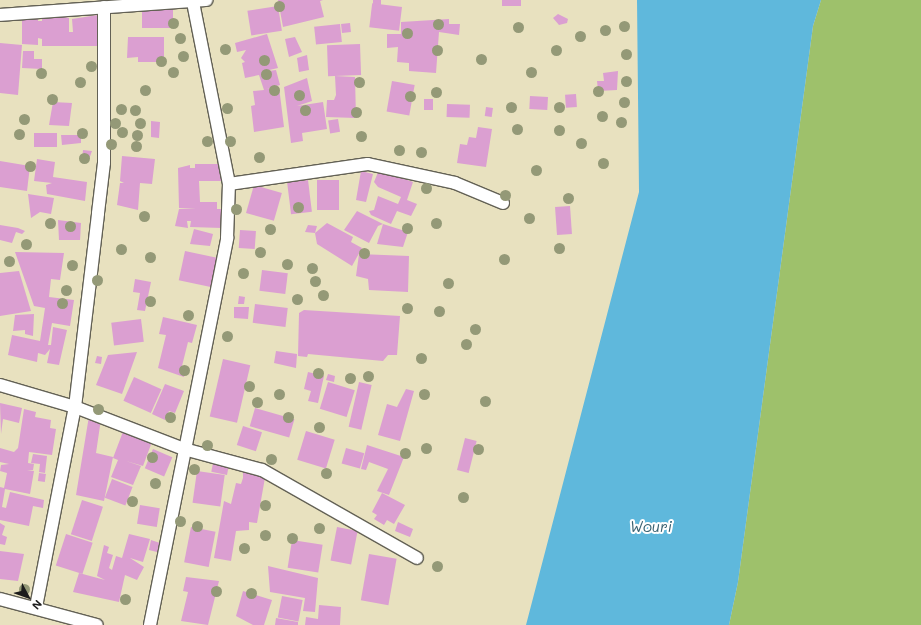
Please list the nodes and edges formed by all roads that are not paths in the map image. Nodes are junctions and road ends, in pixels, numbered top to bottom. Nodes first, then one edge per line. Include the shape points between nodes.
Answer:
1 (206, 0) edge
2 (193, 2) junction
3 (82, 4) edge
4 (104, 7) junction
5 (0, 15) edge
6 (229, 184) junction
7 (503, 203) dead end
8 (0, 385) edge
9 (75, 407) junction
10 (184, 449) junction
11 (417, 558) dead end
12 (0, 599) edge
13 (36, 607) junction
14 (97, 625) edge
15 (150, 625) edge

1 - 2 street
2 - 4 street
2 - 6 street
3 - 4 street
3 - 5 street
4 - 9 street via 104,163
6 - 7 street via 368,164 455,183
6 - 10 street via 227,238
8 - 9 street
9 - 10 street
9 - 13 street
10 - 11 street via 268,472
10 - 15 street
12 - 13 street
13 - 14 street

